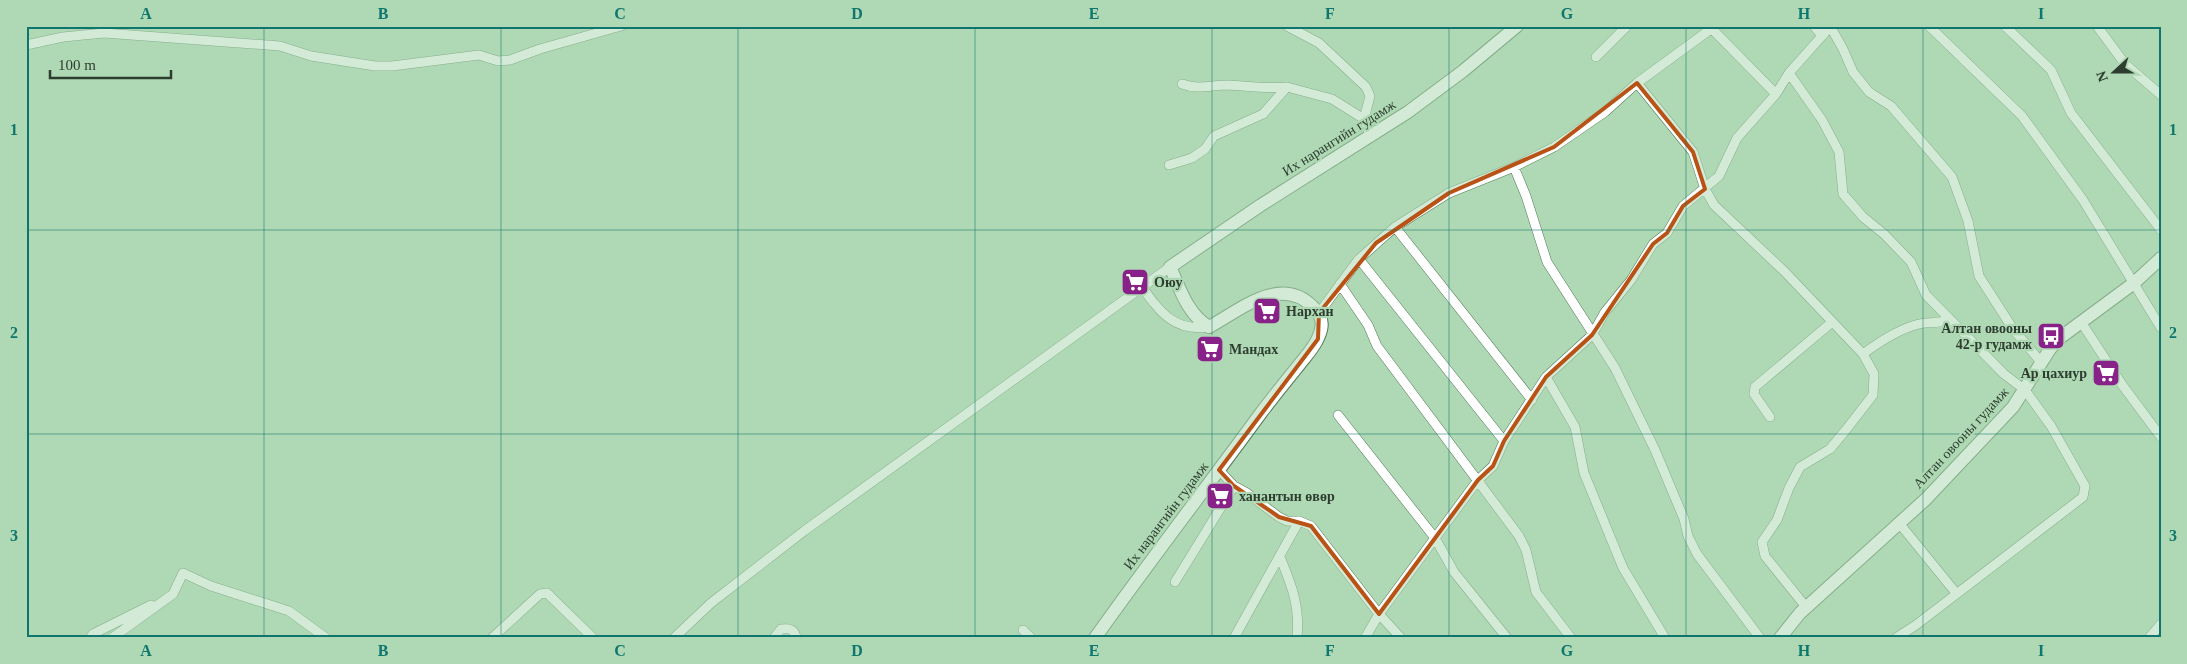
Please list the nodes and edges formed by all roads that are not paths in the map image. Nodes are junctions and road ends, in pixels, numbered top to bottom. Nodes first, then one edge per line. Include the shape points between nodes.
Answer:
1 (622, 26) edge
2 (1287, 26) edge
3 (1517, 26) edge
4 (1627, 26) edge
5 (1814, 26) edge
6 (1929, 26) edge
7 (2005, 26) edge
8 (2097, 26) edge
9 (1713, 27) edge
10 (1830, 27) edge
11 (1822, 36) junction
12 (26, 45) edge
13 (1596, 57) dead end
14 (1789, 72) junction
15 (1182, 84) dead end
16 (1637, 84) junction
17 (1287, 87) junction
18 (1776, 94) junction
19 (2161, 94) edge
20 (1364, 119) junction
21 (1371, 137) junction
22 (1169, 165) dead end
23 (1514, 167) junction
24 (1705, 189) junction
25 (1395, 227) junction
26 (2161, 230) edge
27 (2161, 258) edge
28 (1359, 259) junction
29 (1170, 266) junction
30 (2134, 283) junction
31 (1340, 284) junction
32 (1142, 287) junction
33 (1319, 313) junction
34 (1950, 319) junction
35 (2081, 322) junction
36 (1831, 323) junction
37 (1209, 326) junction
38 (2161, 328) edge
39 (1592, 334) junction
40 (1862, 354) junction
41 (2041, 362) junction
42 (1546, 377) junction
43 (2025, 390) junction
44 (1532, 400) junction
45 (1338, 415) dead end
46 (1770, 417) dead end
47 (2161, 437) edge
48 (1504, 441) junction
49 (1219, 470) junction
50 (1478, 480) junction
51 (1234, 486) junction
52 (1299, 521) junction
53 (1899, 523) junction
54 (1435, 538) junction
55 (1280, 557) junction
56 (1175, 582) dead end
57 (1956, 592) junction
58 (173, 594) junction
59 (1806, 607) junction
60 (1379, 614) junction
61 (2161, 624) edge
62 (1023, 630) dead end
63 (1898, 637) edge
64 (90, 638) edge
65 (112, 638) edge
66 (326, 638) edge
67 (492, 638) edge
68 (593, 638) edge
69 (674, 638) edge
70 (774, 638) edge
71 (796, 638) edge
72 (1031, 638) edge
73 (1095, 638) edge
74 (1234, 638) edge
75 (1297, 638) edge
76 (1365, 638) edge
77 (1401, 638) edge
78 (1507, 638) edge
79 (1571, 638) edge
80 (1665, 638) edge
81 (1760, 638) edge
82 (1780, 638) edge
83 (2148, 638) edge

1 - 12 street via 510,60 498,61 479,55 392,66 311,56 280,46 114,34 64,37
2 - 20 street via 1319,43 1366,87 1370,96
3 - 21 main road, Их нарангийн гудамж via 1463,71
4 - 13 street
5 - 11 street
6 - 30 street via 2022,116 2083,200
7 - 26 street via 2051,70 2071,113
8 - 19 street via 2125,64
9 - 16 street
9 - 18 street
10 - 11 street
10 - 41 street via 1853,72 1869,92 1891,106 1952,177 1968,221 1979,276 2013,329
11 - 14 street
14 - 18 street
14 - 34 street via 1822,120 1839,152 1843,194 1862,217 1884,234 1910,262 1926,295
15 - 17 street via 1191,88 1228,85 1263,89
16 - 23 street via 1605,112 1554,146
16 - 24 street via 1692,152
17 - 20 street via 1332,99
17 - 22 street via 1263,114 1214,136 1205,149 1192,158
18 - 24 street via 1737,138 1719,176
20 - 21 street
21 - 29 main road, Их нарангийн гудамж via 1261,204
23 - 25 street via 1449,193
23 - 39 street via 1547,262
24 - 36 street via 1714,205 1785,272
24 - 39 street via 1683,206 1667,233 1653,244
25 - 28 street
25 - 44 street
27 - 30 main road, Алтан овооны гудамж
28 - 31 street
28 - 48 street
29 - 32 street
29 - 37 main road via 1199,321
30 - 35 main road, Алтан овооны гудамж
30 - 38 street
31 - 33 street
31 - 50 street via 1368,325 1377,346
32 - 37 street via 1164,315 1194,329
32 - 69 street via 804,531 711,603
33 - 37 main road via 1297,295 1277,293 1263,297
33 - 49 main road, Их нарангийн гудамж via 1322,320 1318,338
34 - 40 street via 1938,324 1920,323 1881,341
34 - 43 street via 2004,374
35 - 41 main road, Алтан овооны гудамж via 2061,337
35 - 47 street via 2122,386
36 - 40 street
36 - 46 street via 1755,387 1754,394
39 - 42 street
39 - 81 street via 1615,368 1647,434 1697,554
40 - 59 street via 1874,374 1873,394 1830,449 1800,467 1788,488 1777,520 1762,542 1765,556
41 - 43 main road, Алтан овооны гудамж
42 - 44 street
42 - 80 street via 1575,427 1584,473 1623,568
43 - 53 main road, Алтан овооны гудамж via 1926,499
43 - 57 street via 2081,477 2085,486 2083,497
44 - 48 street
45 - 54 street
48 - 50 street via 1493,466
49 - 51 street
49 - 73 main road, Их нарангийн гудамж
50 - 54 street
50 - 79 street via 1519,536 1526,550 1536,592
51 - 52 street via 1287,521
51 - 56 street
52 - 55 street
52 - 60 street via 1311,526
53 - 57 street
53 - 59 main road, Алтан овооны гудамж
54 - 60 street
54 - 78 street via 1454,572
55 - 74 street
55 - 75 street via 1295,592
57 - 63 street
58 - 64 street
58 - 65 street
58 - 66 street via 183,573 211,586 289,611
59 - 82 main road, Алтан овооны гудамж
60 - 76 street
60 - 77 street
61 - 83 street
62 - 72 street
67 - 68 street via 540,594 546,593
70 - 71 street via 781,629 788,628 793,630

